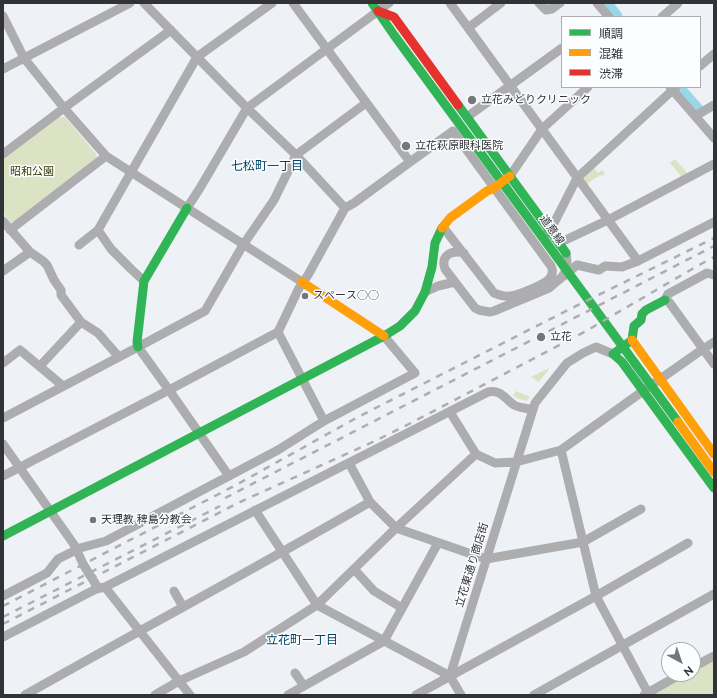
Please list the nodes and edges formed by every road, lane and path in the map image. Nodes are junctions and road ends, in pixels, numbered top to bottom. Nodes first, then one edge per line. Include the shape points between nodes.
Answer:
1 (130, 3) edge
2 (144, 3) edge
3 (272, 3) edge
4 (293, 3) edge
5 (372, 3) edge
6 (390, 3) edge
7 (450, 3) edge
8 (501, 3) edge
9 (539, 3) edge
10 (560, 3) edge
11 (597, 3) edge
12 (678, 3) edge
13 (378, 11) junction
14 (3, 16) edge
15 (607, 16) edge
16 (663, 16) edge
17 (468, 28) junction
18 (171, 30) junction
19 (327, 49) junction
20 (561, 49) edge
21 (714, 54) edge
22 (197, 57) junction
23 (24, 58) junction
24 (701, 65) edge
25 (3, 69) edge
26 (510, 86) junction
27 (587, 88) edge
28 (673, 88) edge
29 (366, 103) junction
30 (714, 105) edge
31 (64, 108) junction
32 (247, 108) junction
33 (697, 114) junction
34 (467, 117) junction
35 (542, 129) junction
36 (453, 131) junction
37 (714, 138) edge
38 (3, 154) edge
39 (296, 155) junction
40 (106, 156) junction
41 (410, 162) junction
42 (714, 164) edge
43 (131, 172) junction
44 (510, 176) junction
45 (577, 178) junction
46 (494, 188) junction
47 (187, 208) junction
48 (345, 208) junction
49 (608, 220) junction
50 (3, 221) edge
51 (714, 222) edge
52 (443, 227) junction
53 (10, 230) junction
54 (98, 230) junction
55 (550, 231) junction
56 (534, 243) junction
57 (559, 244) junction
58 (79, 245) dead end
59 (242, 245) junction
60 (30, 252) junction
61 (464, 252) junction
62 (638, 261) junction
63 (3, 271) edge
64 (714, 275) edge
65 (562, 277) junction
66 (144, 281) junction
67 (302, 282) junction
68 (455, 282) junction
69 (426, 292) junction
70 (494, 293) junction
71 (665, 300) junction
72 (494, 310) junction
73 (81, 322) junction
74 (278, 332) junction
75 (384, 336) junction
76 (632, 340) junction
77 (714, 342) edge
78 (138, 347) junction
79 (703, 349) junction
80 (613, 354) junction
81 (119, 357) junction
82 (3, 363) edge
83 (714, 364) edge
84 (40, 366) junction
85 (302, 379) junction
86 (660, 379) junction
87 (63, 386) junction
88 (169, 390) junction
89 (643, 391) junction
90 (533, 410) junction
91 (450, 412) junction
92 (3, 418) edge
93 (324, 421) junction
94 (199, 433) junction
95 (3, 444) edge
96 (562, 450) junction
97 (476, 454) junction
98 (714, 454) edge
99 (516, 462) junction
100 (348, 463) junction
101 (19, 467) junction
102 (714, 472) edge
103 (3, 476) edge
104 (229, 476) junction
105 (714, 488) edge
106 (370, 502) junction
107 (640, 509) dead end
108 (254, 510) junction
109 (50, 511) junction
110 (396, 528) junction
111 (3, 536) edge
112 (583, 542) junction
113 (438, 543) junction
114 (688, 543) dead end
115 (76, 550) junction
116 (283, 552) junction
117 (486, 559) junction
118 (354, 569) junction
119 (102, 587) junction
120 (174, 591) dead end
121 (714, 594) edge
122 (3, 596) edge
123 (596, 596) junction
124 (317, 605) junction
125 (183, 606) junction
126 (402, 608) junction
127 (139, 630) junction
128 (3, 637) edge
129 (384, 641) junction
130 (622, 645) junction
131 (714, 656) edge
132 (701, 663) edge
133 (295, 673) dead end
134 (450, 676) junction
135 (179, 681) junction
136 (667, 682) edge
137 (304, 686) junction
138 (647, 694) edge
139 (25, 695) edge
140 (155, 695) edge
141 (190, 695) edge
142 (288, 695) edge
143 (416, 695) edge
144 (461, 695) edge
145 (534, 695) edge

1 - 23 street
2 - 18 street
3 - 22 street
4 - 19 street
5 - 13 street, 道意線
6 - 13 street
7 - 17 street
8 - 17 street
9 - 10 street via 546,10
11 - 15 street
12 - 16 street
13 - 19 street
13 - 34 street via 394,17
13 - 36 street via 377,25
13 - 102 street, 道意線
14 - 23 street
17 - 26 street
18 - 22 street
18 - 31 street
19 - 29 street
19 - 32 street
20 - 26 street
21 - 24 street
22 - 32 street
22 - 43 street
23 - 25 street
23 - 31 street
26 - 34 street
26 - 35 street
27 - 35 street
28 - 33 street
28 - 45 street
29 - 39 street
29 - 41 street
30 - 33 street
31 - 38 street
31 - 40 street
32 - 39 street
32 - 47 street
33 - 37 street
34 - 44 street
35 - 44 street
35 - 45 street
36 - 41 street
36 - 46 street
39 - 48 street
39 - 59 street via 274,200
40 - 43 street
40 - 53 street
41 - 48 street
42 - 49 street
43 - 47 street
43 - 54 street
44 - 46 street
44 - 55 street
45 - 49 street
45 - 55 street
46 - 52 street via 487,190 450,218
46 - 56 street
47 - 59 street
47 - 66 street
48 - 67 street
49 - 57 street
49 - 62 street
50 - 53 street
51 - 62 street
52 - 61 street
52 - 69 street via 435,243
53 - 60 street
54 - 58 street
54 - 66 street via 111,249
55 - 56 street
55 - 57 street
56 - 70 street via 552,269 549,280 513,296
57 - 65 street via 567,258
59 - 67 street
59 - 78 street via 205,311
60 - 63 street
60 - 73 street via 47,265 61,290 61,295
61 - 68 street via 451,253 444,260 444,266
61 - 70 street
62 - 65 street via 622,267 605,266 599,270 577,265
64 - 71 street via 707,273 668,294
65 - 72 street via 549,288
66 - 78 street
67 - 74 street
67 - 75 street
68 - 69 street
68 - 72 street via 475,308 490,312
69 - 75 street via 415,311 400,326
70 - 72 street
71 - 76 street via 642,314 641,320 634,326
71 - 79 street
73 - 81 street via 98,333
73 - 84 street
74 - 85 street
74 - 88 street
75 - 85 street
75 - 93 street via 415,373
76 - 80 street
76 - 86 street
77 - 79 street
78 - 81 street
78 - 88 street
79 - 83 street
79 - 86 street
80 - 89 street
80 - 90 street, 立花東通り商店街 via 596,347 567,363 535,403
81 - 87 street
82 - 84 street via 20,350
84 - 87 street
85 - 93 street
85 - 94 street
86 - 89 street
86 - 98 street
87 - 92 street
88 - 94 street
88 - 101 street
89 - 96 street
89 - 105 street
90 - 91 street via 514,405 504,396 492,391
90 - 99 street, 立花東通り商店街
91 - 97 street
91 - 100 street
93 - 104 street via 278,450
94 - 104 street
94 - 109 street
95 - 101 street
96 - 99 street
96 - 112 street
97 - 99 street via 495,463
97 - 110 street
99 - 117 street, 立花東通り商店街
100 - 106 street
100 - 108 street
101 - 103 street
101 - 109 street
104 - 115 street via 106,541
106 - 110 street
106 - 116 street
107 - 112 street
108 - 116 street
108 - 119 street
109 - 111 street
109 - 115 street
110 - 113 street
110 - 118 street
112 - 117 street
112 - 123 street
113 - 117 street
113 - 126 street
114 - 123 street
115 - 119 street via 83,564
115 - 122 street via 58,559 47,573
116 - 124 street
116 - 125 street
117 - 134 street, 立花東通り商店街
118 - 124 street
118 - 126 street via 374,591
119 - 127 street
119 - 128 street
120 - 125 street
121 - 130 street
123 - 130 street
123 - 134 street
124 - 129 street
124 - 135 street via 244,652
125 - 127 street
126 - 129 street
127 - 135 street
127 - 139 street
129 - 134 street
129 - 137 street
130 - 138 street
130 - 145 street
131 - 132 street
133 - 137 street
134 - 143 street
134 - 144 street
135 - 140 street
135 - 141 street
136 - 138 street
137 - 142 street

